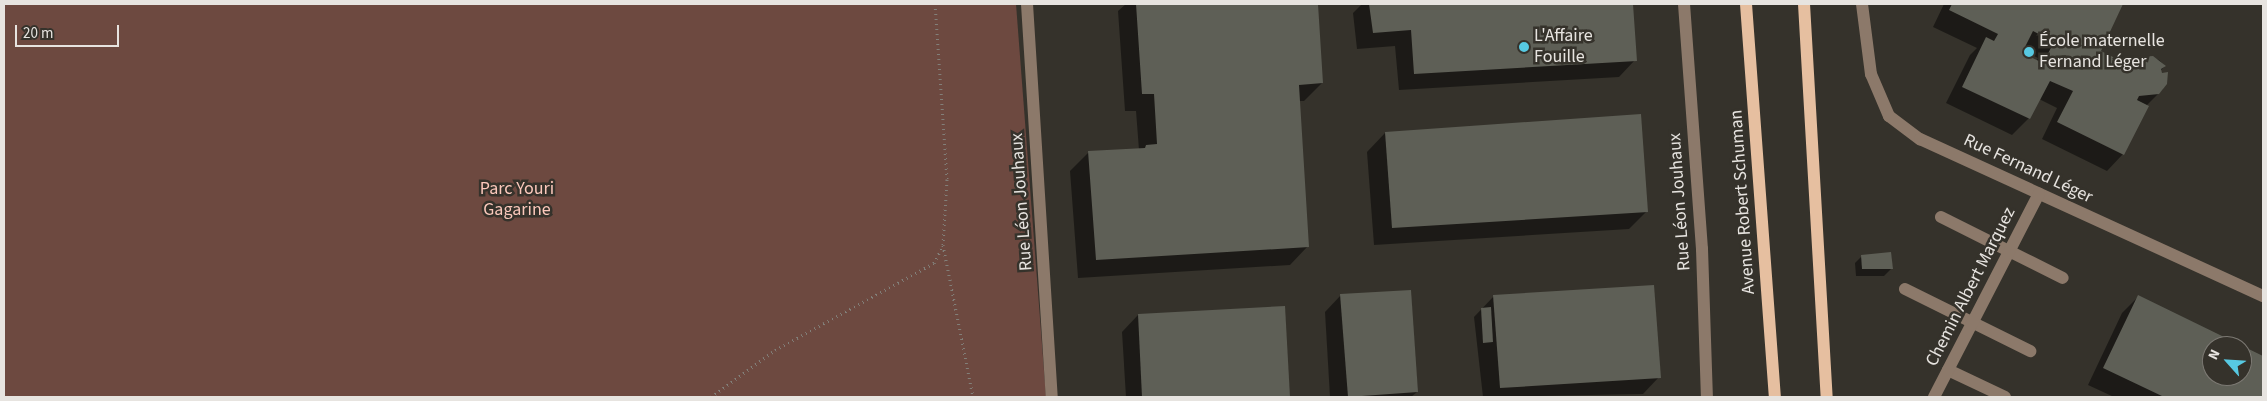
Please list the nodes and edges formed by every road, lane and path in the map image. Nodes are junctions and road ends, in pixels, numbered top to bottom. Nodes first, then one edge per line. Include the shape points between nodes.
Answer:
1 (935, 4) edge
2 (1027, 4) edge
3 (1684, 4) edge
4 (1746, 4) edge
5 (1804, 4) edge
6 (1862, 4) edge
7 (2039, 194) junction
8 (1940, 217) dead end
9 (943, 245) junction
10 (2009, 252) junction
11 (2063, 278) dead end
12 (1905, 289) dead end
13 (2263, 296) edge
14 (1972, 323) junction
15 (2030, 351) dead end
16 (1948, 370) junction
17 (711, 397) edge
18 (973, 397) edge
19 (1052, 397) edge
20 (1707, 397) edge
21 (1775, 397) edge
22 (1827, 397) edge
23 (1934, 397) edge
24 (2005, 397) edge

1 - 9 path via 947,179
2 - 19 street, Rue Léon Jouhaux
3 - 20 street, Rue Léon Jouhaux via 1702,249
4 - 21 main road, Avenue Robert Schuman
5 - 22 main road
6 - 7 street, Rue Fernand Léger via 1871,74 1889,116 1920,139
7 - 10 street, Chemin Albert Marquez
7 - 13 street, Rue Fernand Léger
8 - 10 street
9 - 17 path via 934,263 775,350
9 - 18 path
10 - 11 street
10 - 14 street, Chemin Albert Marquez
12 - 14 street
14 - 15 street
14 - 16 street, Chemin Albert Marquez
16 - 23 street, Chemin Albert Marquez
16 - 24 street

